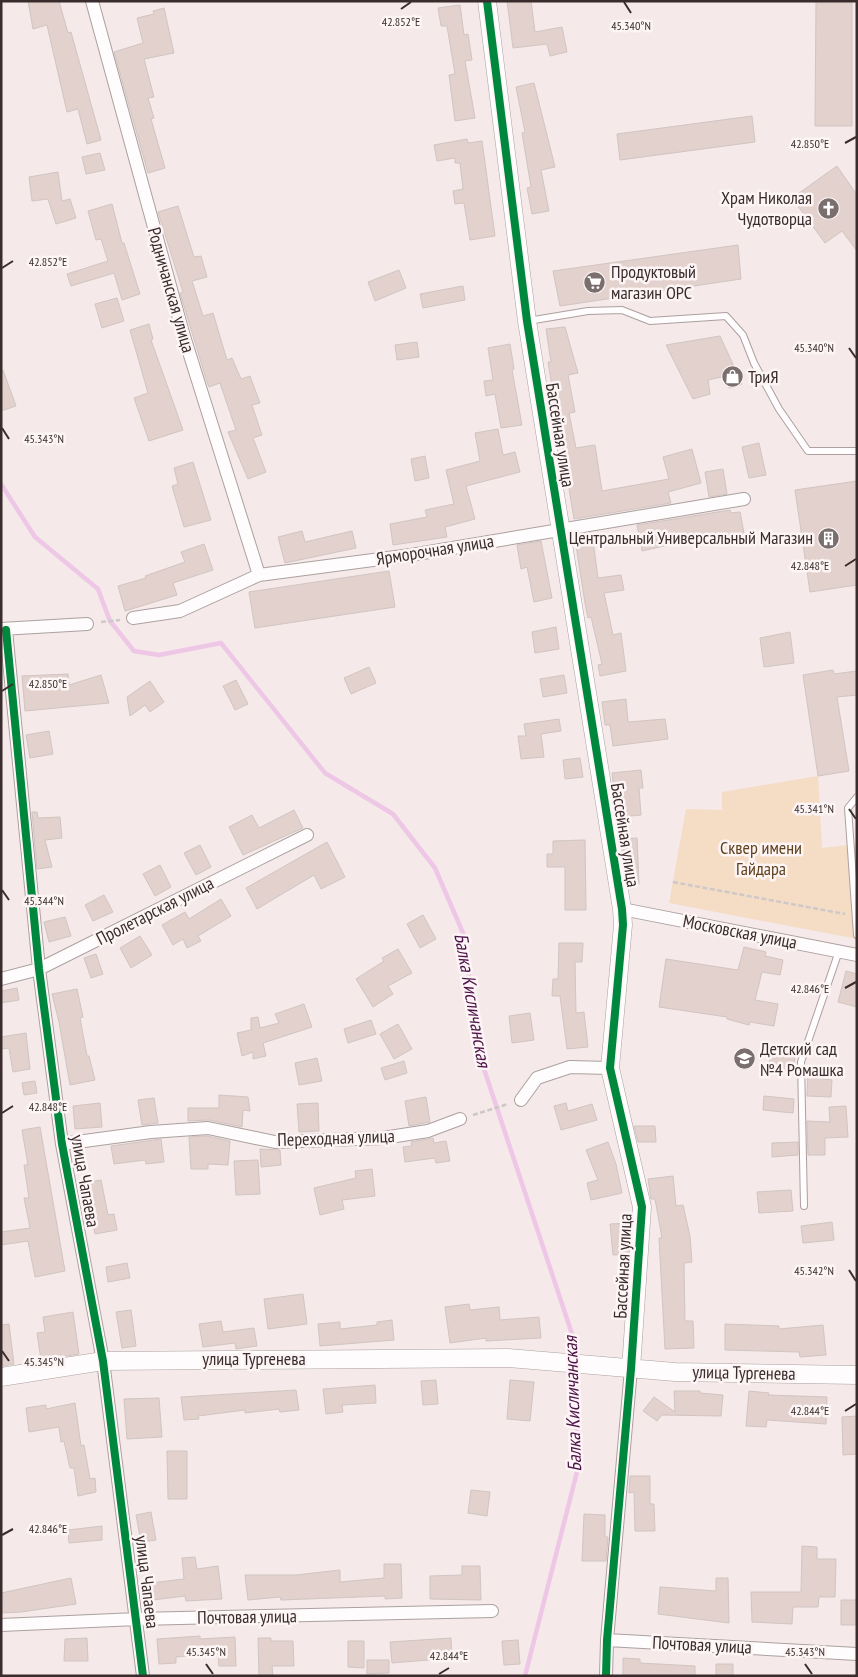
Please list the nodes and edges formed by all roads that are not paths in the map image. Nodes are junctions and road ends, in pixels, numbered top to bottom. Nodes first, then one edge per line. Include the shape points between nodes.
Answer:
1 (92, 1) edge
2 (487, 1) edge
3 (527, 321) junction
4 (857, 451) edge
5 (744, 499) dead end
6 (560, 530) junction
7 (259, 575) junction
8 (133, 618) road end
9 (87, 624) road end
10 (4, 629) edge
11 (857, 797) edge
12 (306, 835) dead end
13 (622, 909) junction
14 (857, 935) edge
15 (839, 951) junction
16 (857, 955) edge
17 (40, 969) junction
18 (1, 979) edge
19 (610, 1068) junction
20 (521, 1100) road end
21 (460, 1119) road end
22 (62, 1144) junction
23 (804, 1206) dead end
24 (103, 1360) junction
25 (632, 1369) junction
26 (857, 1375) edge
27 (1, 1377) edge
28 (492, 1611) dead end
29 (137, 1619) junction
30 (1, 1625) edge
31 (607, 1640) junction
32 (857, 1654) edge
33 (143, 1676) edge
34 (606, 1676) edge

1 - 7 street, Родничанская улица via 182,333
2 - 3 street, Бассейная улица
3 - 4 lane via 597,310 622,310 650,321 726,316 743,335 779,409 808,451
3 - 6 street, Бассейная улица
5 - 6 street, Ярморочная улица
6 - 7 street, Ярморочная улица via 411,556
6 - 13 street, Бассейная улица
7 - 8 street, Ярморочная улица via 180,611
9 - 10 street
10 - 17 street, улица Чапаева
11 - 14 lane via 848,808
12 - 17 street, Пролетарская улица
13 - 15 street, Московская улица
13 - 19 street, Бассейная улица
15 - 16 street, Московская улица
15 - 23 lane via 801,1062
17 - 18 street, Пролетарская улица
17 - 22 street, улица Чапаева
19 - 20 street via 570,1067 537,1078
19 - 25 street, Бассейная улица via 642,1208
21 - 22 street, Переходная улица via 428,1131 383,1138 275,1142 208,1128
22 - 24 street, улица Чапаева
24 - 25 street, улица Тургенева via 508,1358
24 - 27 street, улица Тургенева
24 - 29 street, улица Чапаева
25 - 26 street, улица Тургенева
25 - 31 street, Бассейная улица
28 - 29 street, Почтовая улица
29 - 30 street, Почтовая улица
29 - 33 street, улица Чапаева
31 - 32 street, Почтовая улица
31 - 34 street, Бассейная улица

